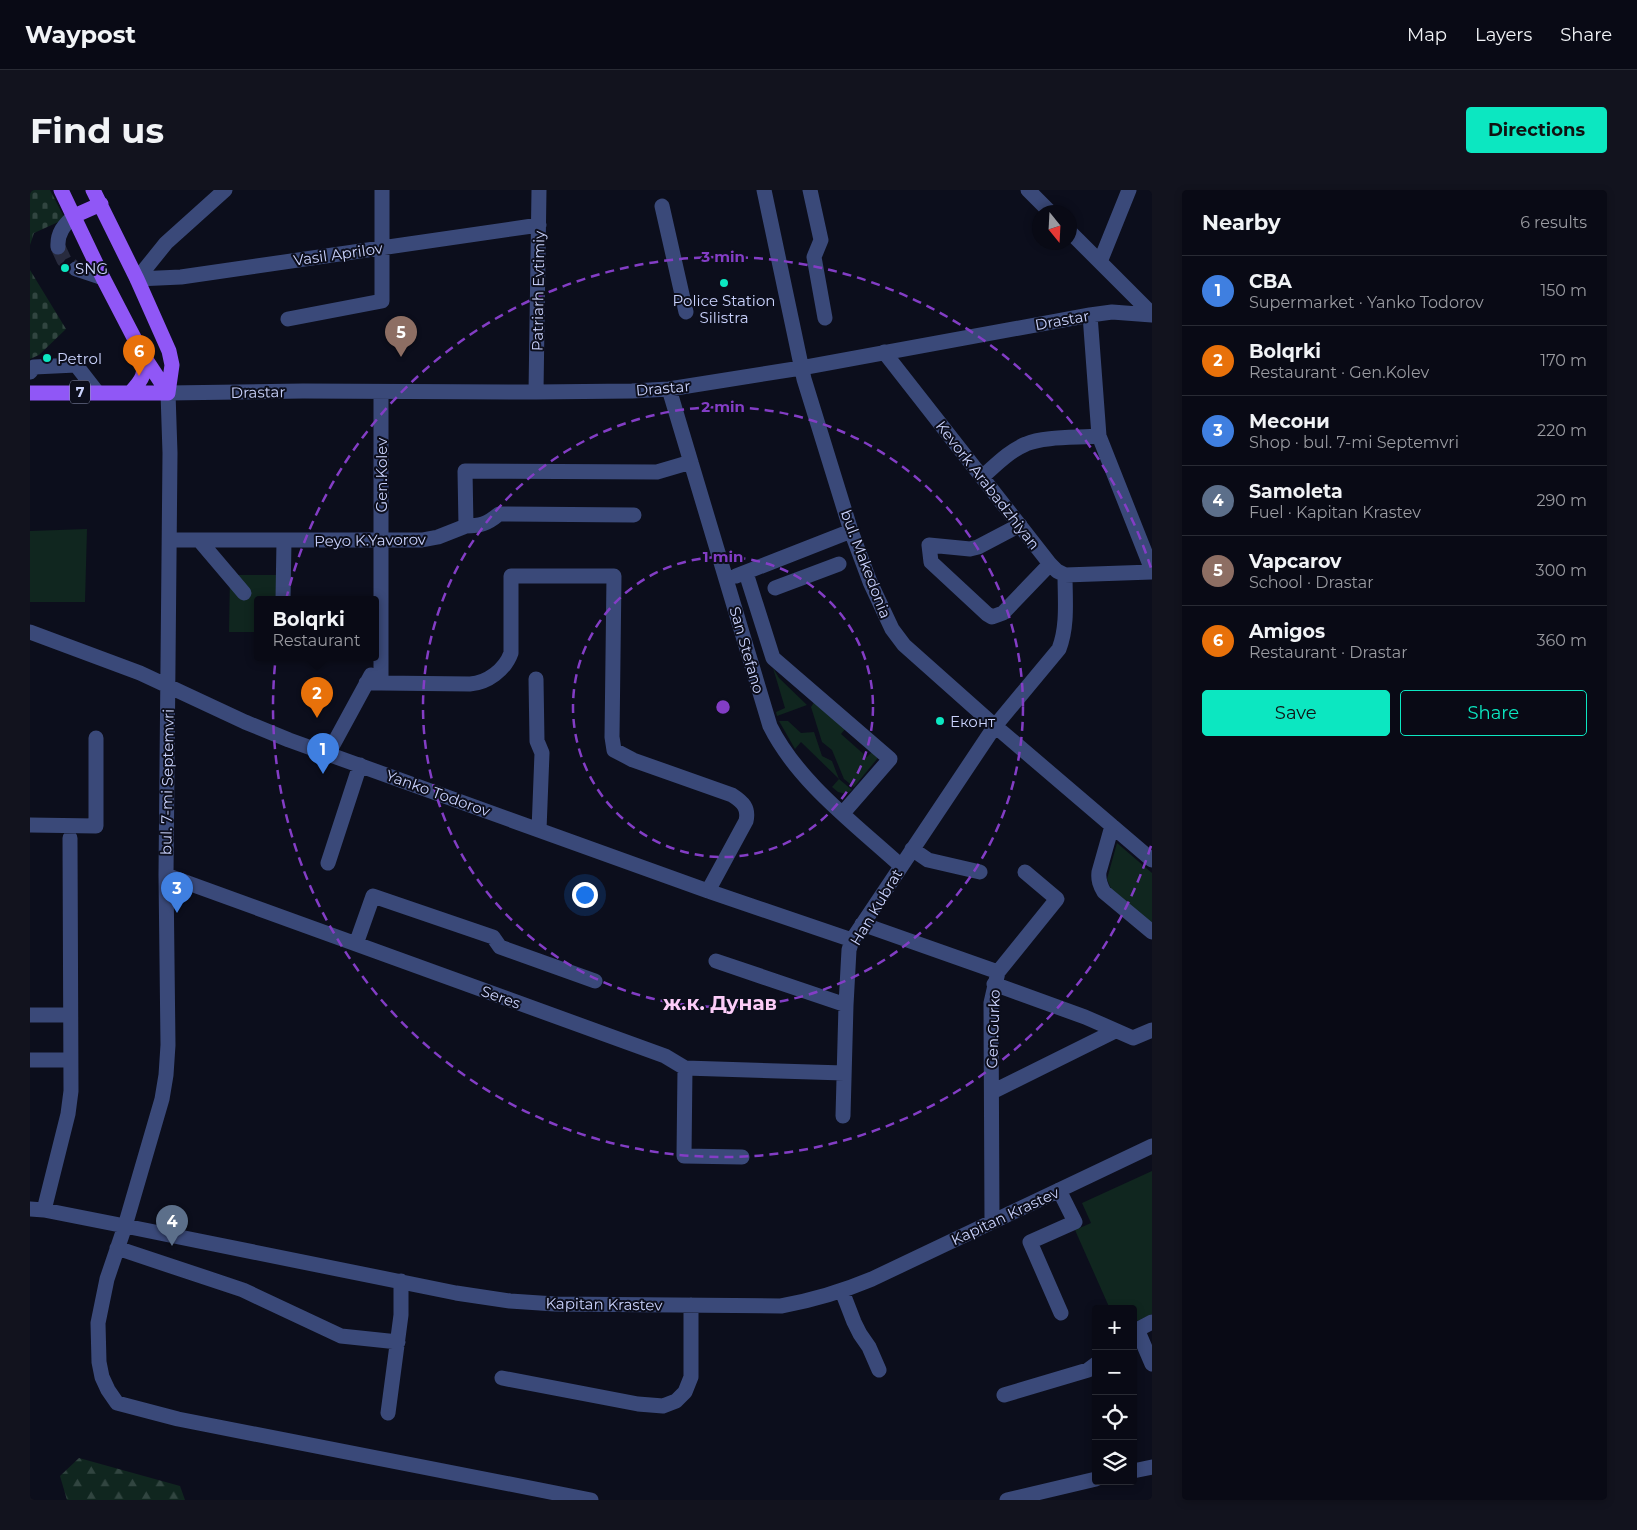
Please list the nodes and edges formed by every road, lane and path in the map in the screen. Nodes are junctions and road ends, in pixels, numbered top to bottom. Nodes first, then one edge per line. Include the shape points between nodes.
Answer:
1 (61, 190) edge
2 (93, 190) edge
3 (225, 190) edge
4 (382, 190) edge
5 (539, 190) edge
6 (764, 190) edge
7 (810, 190) edge
8 (1028, 190) edge
9 (1129, 190) edge
10 (101, 204) junction
11 (1043, 205) edge
12 (662, 206) dead end
13 (74, 216) junction
14 (539, 224) junction
15 (1077, 239) edge
16 (58, 247) dead end
17 (382, 248) junction
18 (1100, 262) junction
19 (76, 269) tunnel mouth
20 (103, 278) junction
21 (137, 279) junction
22 (686, 312) dead end
23 (1152, 314) edge
24 (1090, 315) junction
25 (825, 318) dead end
26 (288, 319) dead end
27 (884, 352) junction
28 (143, 355) junction
29 (801, 368) junction
30 (30, 372) edge
31 (669, 389) junction
32 (97, 392) junction
33 (130, 392) junction
34 (381, 392) junction
35 (536, 392) junction
36 (30, 393) edge
37 (168, 393) junction
38 (1099, 436) junction
39 (690, 462) junction
40 (982, 476) junction
41 (634, 514) dead end
42 (1020, 525) junction
43 (466, 526) junction
44 (851, 532) junction
45 (170, 540) junction
46 (199, 540) junction
47 (284, 541) junction
48 (381, 541) junction
49 (792, 554) junction
50 (839, 564) dead end
51 (1050, 564) junction
52 (1152, 571) edge
53 (746, 573) junction
54 (1065, 575) junction
55 (801, 578) junction
56 (727, 580) junction
57 (775, 588) dead end
58 (244, 593) dead end
59 (283, 596) edge
60 (30, 632) edge
61 (536, 679) dead end
62 (374, 683) junction
63 (168, 686) junction
64 (995, 726) junction
65 (96, 738) dead end
66 (328, 754) junction
67 (360, 765) junction
68 (843, 813) junction
69 (30, 825) edge
70 (1112, 826) junction
71 (539, 830) junction
72 (70, 838) dead end
73 (912, 849) junction
74 (1152, 860) edge
75 (328, 863) dead end
76 (901, 866) junction
77 (980, 872) dead end
78 (1025, 872) dead end
79 (166, 875) junction
80 (708, 891) junction
81 (862, 924) junction
82 (1152, 932) edge
83 (852, 940) junction
84 (356, 944) junction
85 (716, 961) dead end
86 (996, 978) junction
87 (594, 981) dead end
88 (846, 1005) junction
89 (30, 1015) edge
90 (70, 1015) junction
91 (1152, 1030) edge
92 (1115, 1031) junction
93 (30, 1060) edge
94 (70, 1060) junction
95 (685, 1068) junction
96 (844, 1073) junction
97 (992, 1092) junction
98 (843, 1116) dead end
99 (1152, 1146) edge
100 (742, 1157) dead end
101 (1060, 1190) junction
102 (37, 1210) edge
103 (992, 1222) junction
104 (125, 1226) junction
105 (117, 1248) junction
106 (401, 1282) junction
107 (842, 1291) junction
108 (691, 1305) junction
109 (1061, 1313) dead end
110 (1152, 1322) edge
111 (1137, 1330) edge
112 (1137, 1335) edge
113 (398, 1342) junction
114 (1152, 1364) edge
115 (1092, 1367) edge
116 (879, 1370) dead end
117 (502, 1378) dead end
118 (1004, 1394) dead end
119 (388, 1413) dead end
120 (1152, 1467) edge
121 (1137, 1470) edge
122 (1092, 1481) edge
123 (591, 1500) edge
124 (1007, 1500) edge

1 - 13 main road
2 - 10 main road
3 - 21 street via 166,243
4 - 17 street
5 - 14 street, Patriarh Evtimiy
6 - 29 street, bul. Makedonia
7 - 25 street via 821,240 814,257
8 - 11 street
9 - 18 street
10 - 13 main road
10 - 21 main road
12 - 22 street
13 - 16 street via 60,232
13 - 20 main road
14 - 17 street, Vasil Aprilov
14 - 35 street, Patriarh Evtimiy
15 - 18 street
17 - 21 street, Vasil Aprilov via 181,277
17 - 26 street via 382,301
18 - 23 street
19 - 20 street
20 - 28 main road
21 - 37 main road via 169,351 172,365
23 - 24 street, Drastar via 1112,312
24 - 27 street, Drastar
24 - 38 street
27 - 29 street, Drastar
27 - 40 street, Kevork Arabadzhiyan
28 - 33 main road via 143,379
28 - 37 main road
29 - 31 street, Drastar
29 - 44 street, bul. Makedonia
30 - 32 street via 34,367 76,365
31 - 35 street, Drastar
31 - 39 street, San Stefano
32 - 33 main road, 7
32 - 36 main road, 7
33 - 37 main road, 7
34 - 35 street, Drastar
34 - 37 street, Drastar
34 - 48 street, Gen.Kolev
37 - 45 street, bul. 7-mi Septemvri
38 - 40 street via 1038,440 1026,444
38 - 52 street
39 - 43 street via 657,472 466,470
39 - 56 street, San Stefano
40 - 42 street, Kevork Arabadzhiyan
41 - 43 street, Peyo K.Yavorov via 499,514 481,526
42 - 51 street, Kevork Arabadzhiyan
42 - 51 street via 978,548 929,545 931,562 992,617 1003,613
43 - 48 street, Peyo K.Yavorov via 438,538
44 - 49 street
44 - 64 street, bul. Makedonia via 870,582 892,629 904,646
45 - 46 street, Peyo K.Yavorov
45 - 63 street, bul. 7-mi Septemvri
46 - 47 street, Peyo K.Yavorov
46 - 58 street
47 - 48 street, Peyo K.Yavorov
47 - 59 street
48 - 62 street, Gen.Kolev via 381,659
49 - 53 street
49 - 55 street
50 - 55 street
51 - 54 street, Kevork Arabadzhiyan
52 - 54 street
53 - 56 street
53 - 68 street via 774,658 890,759
54 - 64 street, Han Kubrat via 1064,638 1059,649
55 - 57 street
56 - 68 street, San Stefano via 770,726 778,743 812,785
60 - 63 street, Yanko Todorov
61 - 71 street via 536,741 542,752
62 - 66 street, Gen.Kolev
62 - 80 street via 470,684 488,680 511,653 511,576 614,576 614,750 633,760 732,795 746,808 746,821
63 - 66 street, Yanko Todorov via 245,722
63 - 79 street, bul. 7-mi Septemvri
64 - 70 street, bul. Makedonia
64 - 73 street, Han Kubrat
65 - 69 street via 96,826
66 - 67 street, Yanko Todorov
67 - 71 street, Yanko Todorov
67 - 75 street
68 - 76 street, San Stefano
70 - 74 street, bul. Makedonia
70 - 82 street via 1099,872 1100,886
71 - 80 street, Yanko Todorov
72 - 90 street
73 - 76 street, Han Kubrat
73 - 77 street via 928,860
76 - 81 street, Han Kubrat
78 - 86 street, Gen.Gurko via 1057,899
79 - 84 street, Seres
79 - 104 street, bul. 7-mi Septemvri via 166,1075
80 - 83 street, Yanko Todorov
81 - 83 street, Han Kubrat
81 - 86 street
83 - 88 street, Han Kubrat
84 - 87 street via 373,896 493,937 500,947
84 - 95 street, Seres via 665,1056
85 - 88 street
86 - 92 street
86 - 97 street, Gen.Gurko via 991,1003
88 - 96 street, Han Kubrat
89 - 90 street
90 - 94 street
91 - 92 street via 1133,1038
92 - 97 street
93 - 94 street
94 - 102 street via 68,1114
95 - 96 street, Seres
95 - 100 street via 684,1156
96 - 98 street, Han Kubrat
97 - 103 street, Gen.Gurko
99 - 101 street, Kapitan Krastev
101 - 103 street, Kapitan Krastev
101 - 109 street via 1075,1222 1030,1242
102 - 104 street, Kapitan Krastev
103 - 107 street, Kapitan Krastev
104 - 105 street, bul. 7-mi Septemvri
104 - 106 street, Kapitan Krastev
105 - 113 street via 243,1290 342,1336
105 - 123 street, bul. 7-mi Septemvri via 98,1322 102,1377 117,1403 178,1419
106 - 108 street, Kapitan Krastev via 510,1301
106 - 113 street via 402,1315
107 - 108 street, Kapitan Krastev via 780,1306
107 - 116 street
108 - 117 street via 691,1377 685,1392 676,1401 663,1406 638,1404
110 - 111 street
112 - 114 street
113 - 119 street
115 - 118 street
120 - 121 street
122 - 124 street

